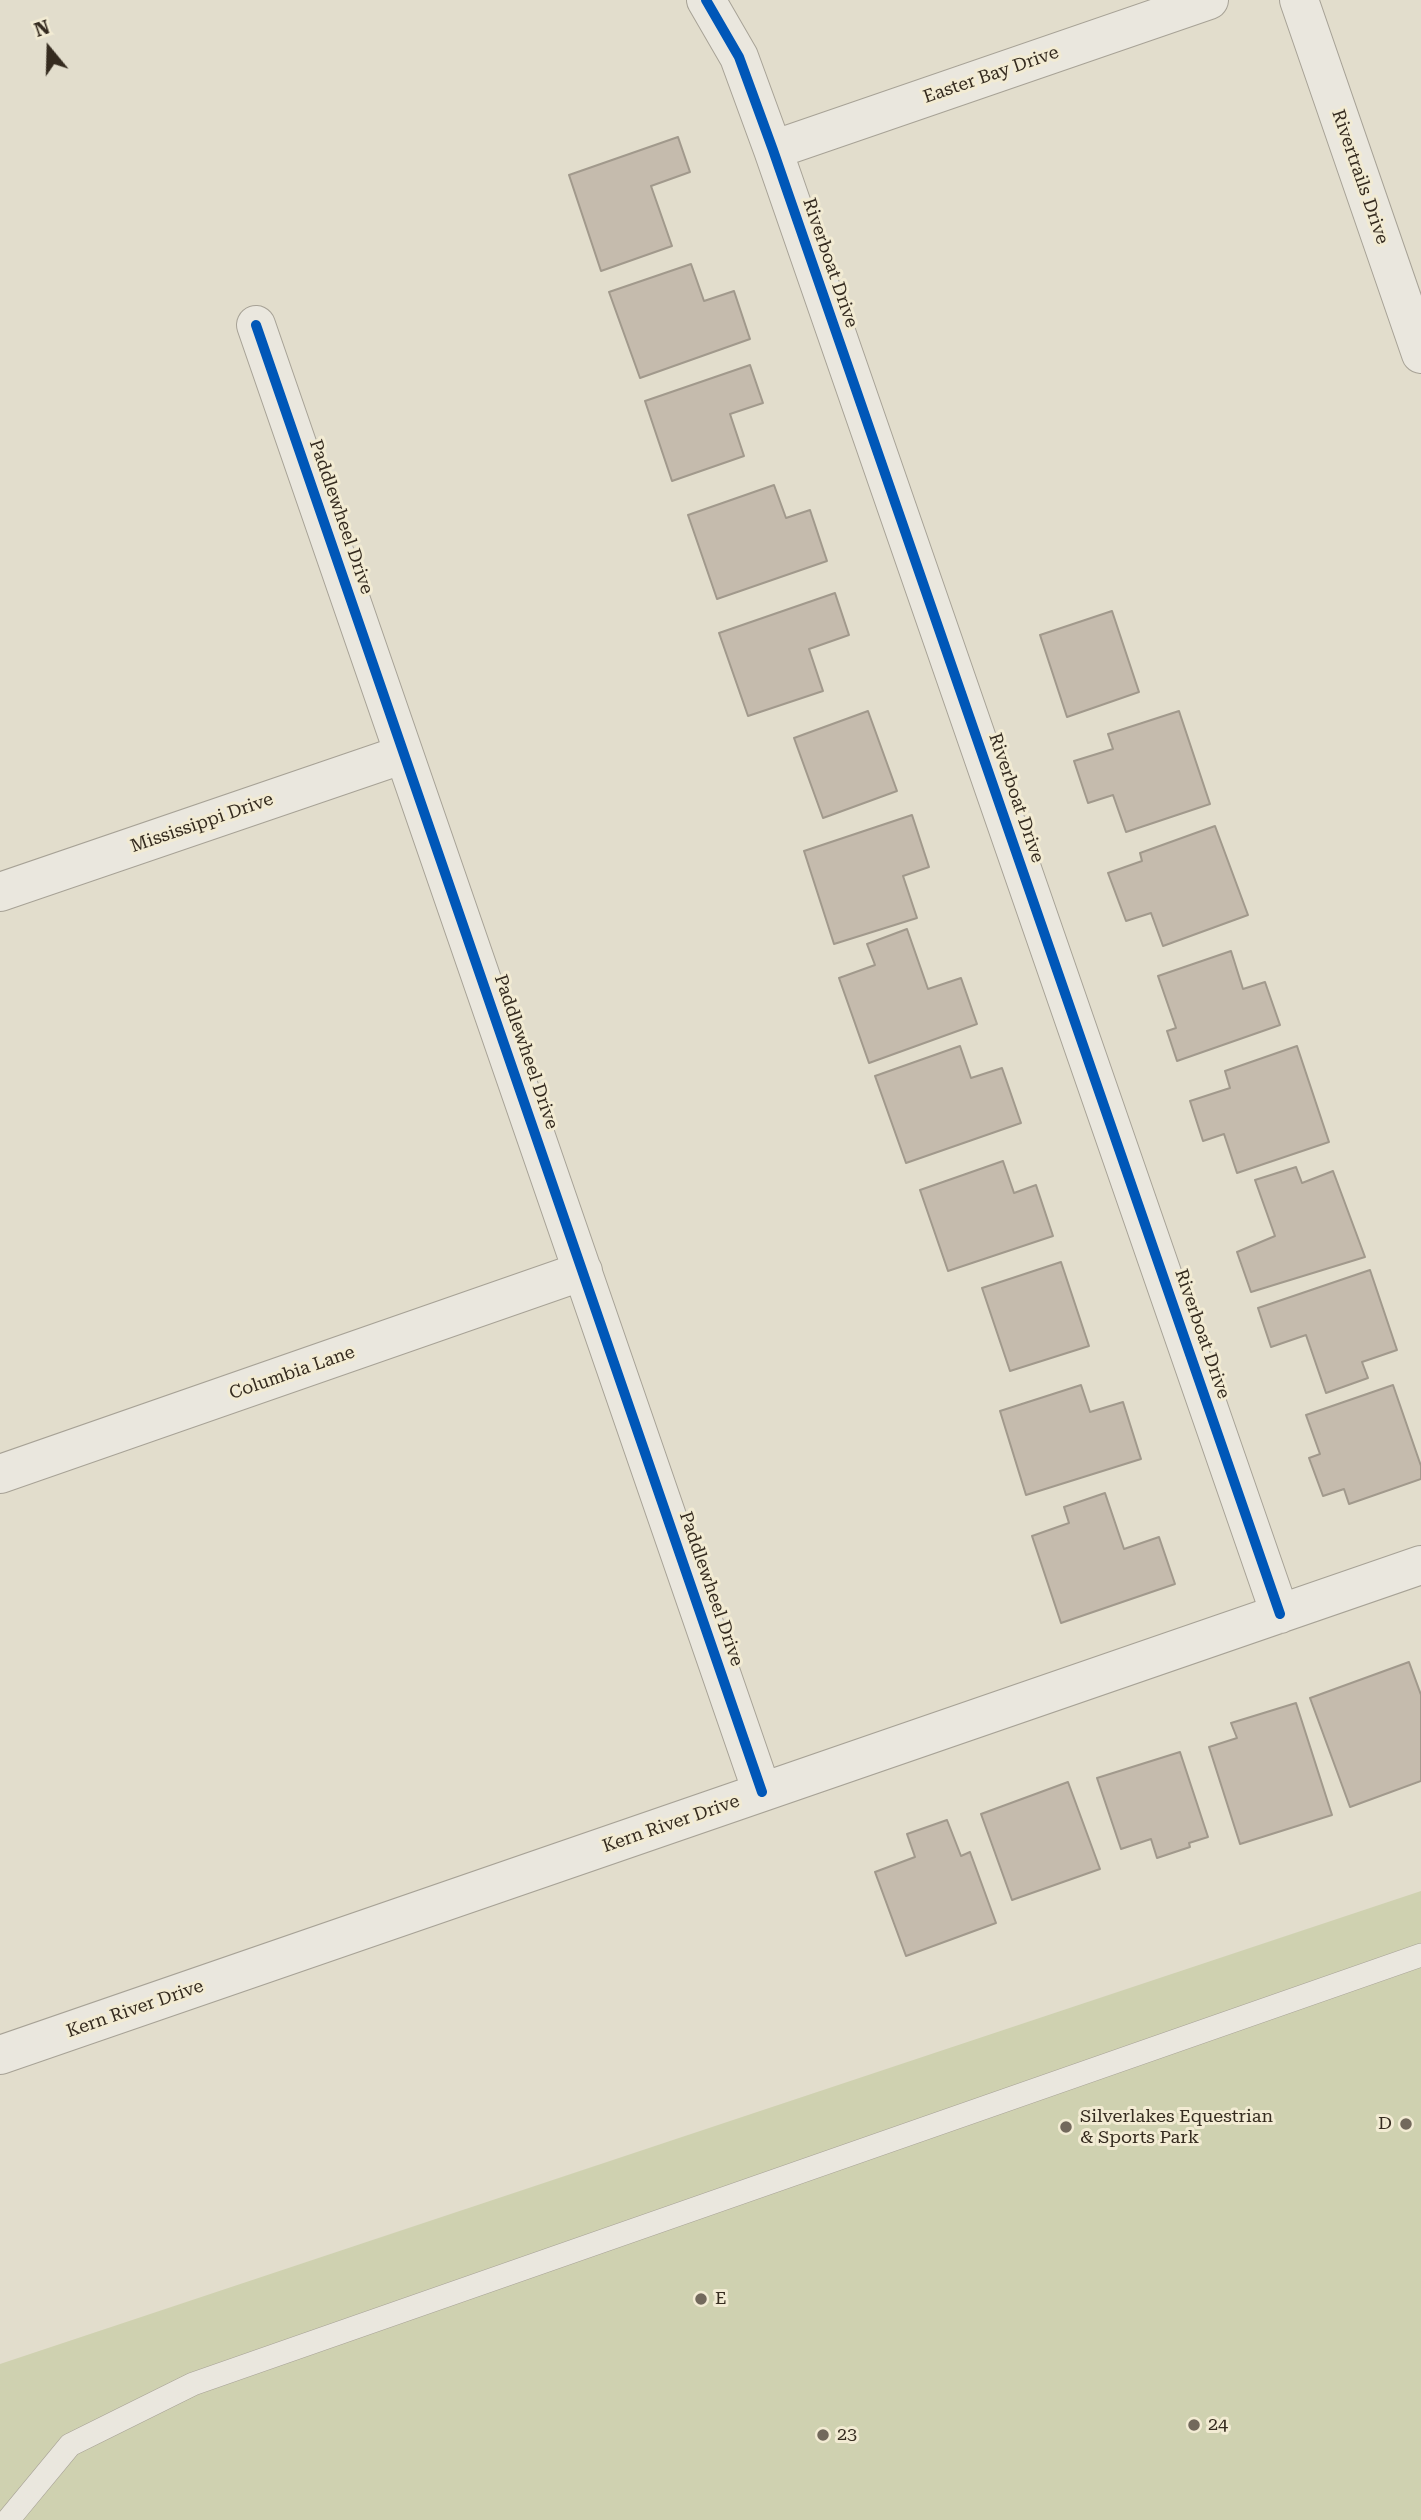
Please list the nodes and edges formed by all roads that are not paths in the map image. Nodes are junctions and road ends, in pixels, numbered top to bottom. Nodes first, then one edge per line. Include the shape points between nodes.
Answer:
1 (706, 0) edge
2 (1209, 0) edge
3 (1299, 0) edge
4 (773, 150) junction
5 (256, 325) dead end
6 (1421, 354) edge
7 (404, 754) junction
8 (0, 892) edge
9 (583, 1271) junction
10 (0, 1474) edge
11 (1421, 1565) edge
12 (1280, 1614) junction
13 (762, 1793) junction
14 (1421, 1955) edge
15 (0, 2055) edge
16 (8, 2520) edge

1 - 4 street, Riverboat Drive via 740,57
2 - 4 street, Easter Bay Drive
3 - 6 street, Rivertrails Drive
4 - 12 street, Riverboat Drive
5 - 7 street, Paddlewheel Drive
7 - 8 street, Mississippi Drive
7 - 9 street, Paddlewheel Drive
9 - 10 street, Columbia Lane
9 - 13 street, Paddlewheel Drive
11 - 12 street, Kern River Drive
12 - 13 street, Kern River Drive
13 - 15 street, Kern River Drive
14 - 16 lane via 193,2384 70,2445

